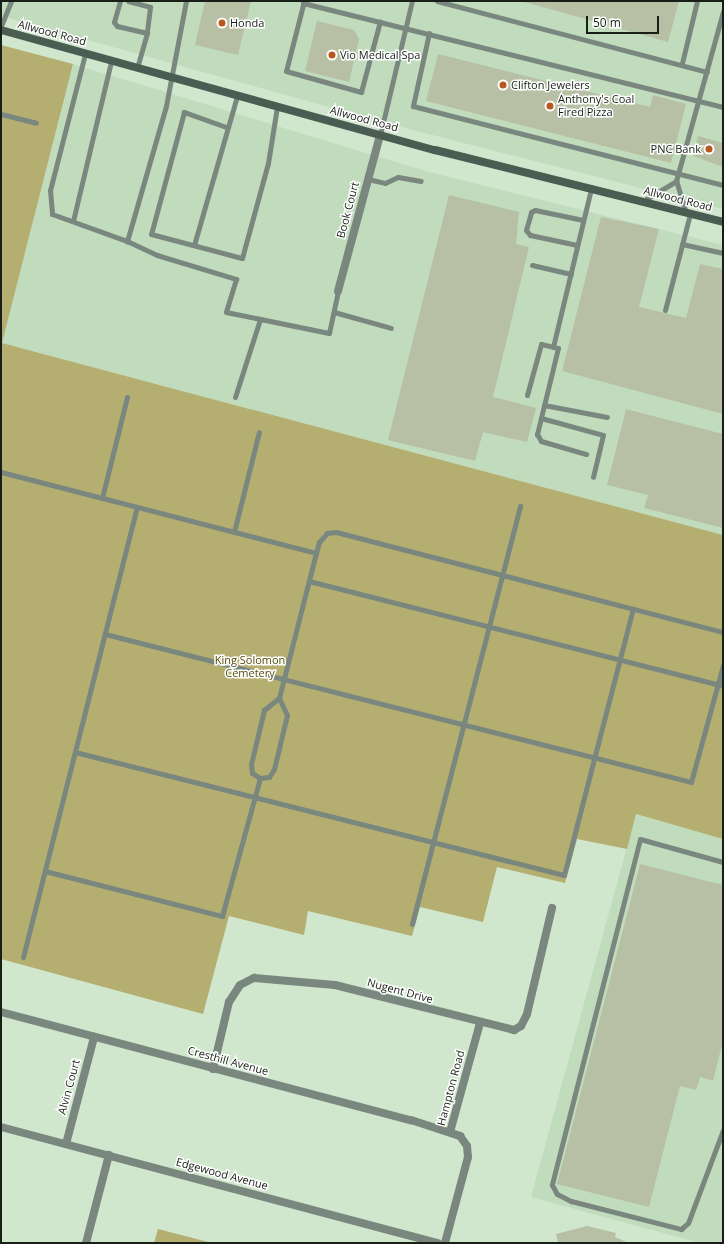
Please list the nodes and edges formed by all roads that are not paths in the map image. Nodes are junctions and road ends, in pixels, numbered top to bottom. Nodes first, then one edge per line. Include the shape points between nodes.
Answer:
1 (11, 1) edge
2 (120, 1) edge
3 (128, 1) edge
4 (186, 1) edge
5 (412, 1) edge
6 (437, 1) edge
7 (697, 1) edge
8 (303, 2) edge
9 (723, 11) edge
10 (380, 21) junction
11 (1, 26) edge
12 (406, 27) junction
13 (1, 30) edge
14 (147, 33) junction
15 (429, 33) junction
16 (85, 54) junction
17 (111, 61) junction
18 (682, 63) junction
19 (137, 68) junction
20 (707, 72) junction
21 (170, 77) junction
22 (237, 96) junction
23 (699, 102) junction
24 (277, 107) junction
25 (723, 107) edge
26 (1, 114) edge
27 (36, 123) dead end
28 (226, 127) junction
29 (380, 135) junction
30 (678, 173) junction
31 (368, 179) junction
32 (421, 181) dead end
33 (676, 181) junction
34 (723, 185) edge
35 (590, 189) junction
36 (642, 201) junction
37 (688, 213) junction
38 (583, 220) junction
39 (73, 221) junction
40 (723, 222) edge
41 (127, 241) junction
42 (682, 244) junction
43 (194, 245) junction
44 (577, 245) junction
45 (723, 253) edge
46 (532, 265) dead end
47 (571, 274) junction
48 (338, 291) joint
49 (665, 310) dead end
50 (334, 312) junction
51 (260, 319) junction
52 (391, 328) dead end
53 (553, 347) junction
54 (528, 395) dead end
55 (127, 397) dead end
56 (235, 397) dead end
57 (544, 405) junction
58 (607, 417) dead end
59 (541, 418) junction
60 (259, 432) dead end
61 (586, 454) dead end
62 (1, 472) edge
63 (592, 477) dead end
64 (102, 498) junction
65 (520, 506) dead end
66 (137, 507) junction
67 (234, 532) junction
68 (316, 553) junction
69 (502, 575) junction
70 (309, 581) junction
71 (633, 609) junction
72 (489, 625) junction
73 (723, 632) edge
74 (104, 634) junction
75 (620, 660) junction
76 (723, 666) edge
77 (284, 677) junction
78 (720, 686) edge
79 (279, 698) junction
80 (463, 724) junction
81 (75, 752) junction
82 (594, 758) junction
83 (260, 778) junction
84 (254, 797) junction
85 (433, 842) junction
86 (723, 862) edge
87 (45, 871) junction
88 (552, 908) dead end
89 (412, 924) dead end
90 (23, 957) dead end
91 (1, 1012) edge
92 (480, 1024) junction
93 (94, 1036) junction
94 (213, 1069) junction
95 (1, 1127) edge
96 (723, 1130) edge
97 (450, 1132) junction
98 (66, 1144) junction
99 (723, 1146) edge
100 (716, 1147) junction
101 (109, 1155) junction
102 (86, 1243) edge
103 (438, 1243) edge
104 (445, 1243) edge

1 - 11 lane
2 - 14 lane via 114,22 117,26
3 - 14 lane via 150,7
4 - 21 lane
5 - 12 lane
6 - 18 lane
7 - 18 lane
8 - 10 lane
8 - 10 lane via 286,70 361,92
9 - 20 lane
10 - 12 lane
12 - 15 lane
12 - 29 lane
13 - 16 main road, Allwood Road
14 - 19 lane
15 - 23 lane
15 - 30 lane via 413,106
16 - 17 main road, Allwood Road
16 - 39 lane via 50,190 52,214
17 - 19 main road, Allwood Road
17 - 39 lane
18 - 20 lane
19 - 21 main road, Allwood Road
20 - 23 lane
21 - 22 main road, Allwood Road
21 - 41 lane via 166,106
22 - 24 main road, Allwood Road
22 - 28 lane
23 - 25 lane
23 - 30 lane
24 - 29 main road, Allwood Road
24 - 43 lane via 268,163 242,258
26 - 27 lane
28 - 43 lane
28 - 43 lane via 184,112 151,234
29 - 31 street, Book Court
29 - 35 main road, Allwood Road
30 - 33 lane
30 - 34 lane
31 - 32 lane via 385,183 398,177
31 - 48 street, Book Court
33 - 36 lane
33 - 37 lane
35 - 36 main road, Allwood Road
35 - 38 lane
36 - 37 main road, Allwood Road
37 - 40 main road, Allwood Road
37 - 42 lane
38 - 44 lane
38 - 44 lane via 535,210 531,212 526,230 530,235
39 - 41 lane
41 - 51 lane via 158,255 236,279 226,312
42 - 45 lane
42 - 49 lane
44 - 47 lane
46 - 47 lane
47 - 53 lane
48 - 50 lane
50 - 51 lane via 329,333
50 - 52 lane
51 - 56 lane
53 - 54 lane via 541,344
53 - 57 lane via 558,348
55 - 64 lane
57 - 58 lane
57 - 59 lane
59 - 61 lane via 537,434 541,441
59 - 63 lane via 603,435
60 - 67 lane
62 - 64 lane
64 - 66 lane
65 - 69 lane
66 - 67 lane
66 - 74 lane
67 - 68 lane
68 - 69 lane via 323,537 336,532
68 - 70 lane
69 - 71 lane
69 - 72 lane
70 - 72 lane
70 - 77 lane
71 - 73 lane
71 - 75 lane
72 - 75 lane
72 - 80 lane
74 - 77 lane
74 - 81 lane
75 - 78 lane
75 - 82 lane
76 - 78 lane
77 - 79 lane
77 - 80 lane
78 - 82 lane via 691,782
79 - 83 lane via 287,715 274,769 269,777
79 - 83 lane via 269,703 262,718 251,764 252,773
80 - 82 lane
80 - 85 lane
81 - 84 lane
81 - 87 lane
82 - 85 lane via 564,875
83 - 84 lane
84 - 85 lane
84 - 87 lane via 222,916
85 - 89 lane
86 - 100 lane via 640,839 552,1185 557,1194 571,1201 681,1229 688,1223
87 - 90 lane
88 - 92 street, Nugent Drive via 525,1020 514,1030
91 - 93 street, Cresthill Avenue
92 - 94 street, Nugent Drive via 335,985 254,978 240,985 229,1002
92 - 97 street, Hampton Road
93 - 94 street, Cresthill Avenue
93 - 98 street, Alvin Court
94 - 97 street, Cresthill Avenue
95 - 98 street, Edgewood Avenue
96 - 100 lane
97 - 104 street, Hampton Road via 464,1141 468,1158
98 - 101 street, Edgewood Avenue
99 - 100 lane
101 - 102 street
101 - 103 street, Edgewood Avenue

